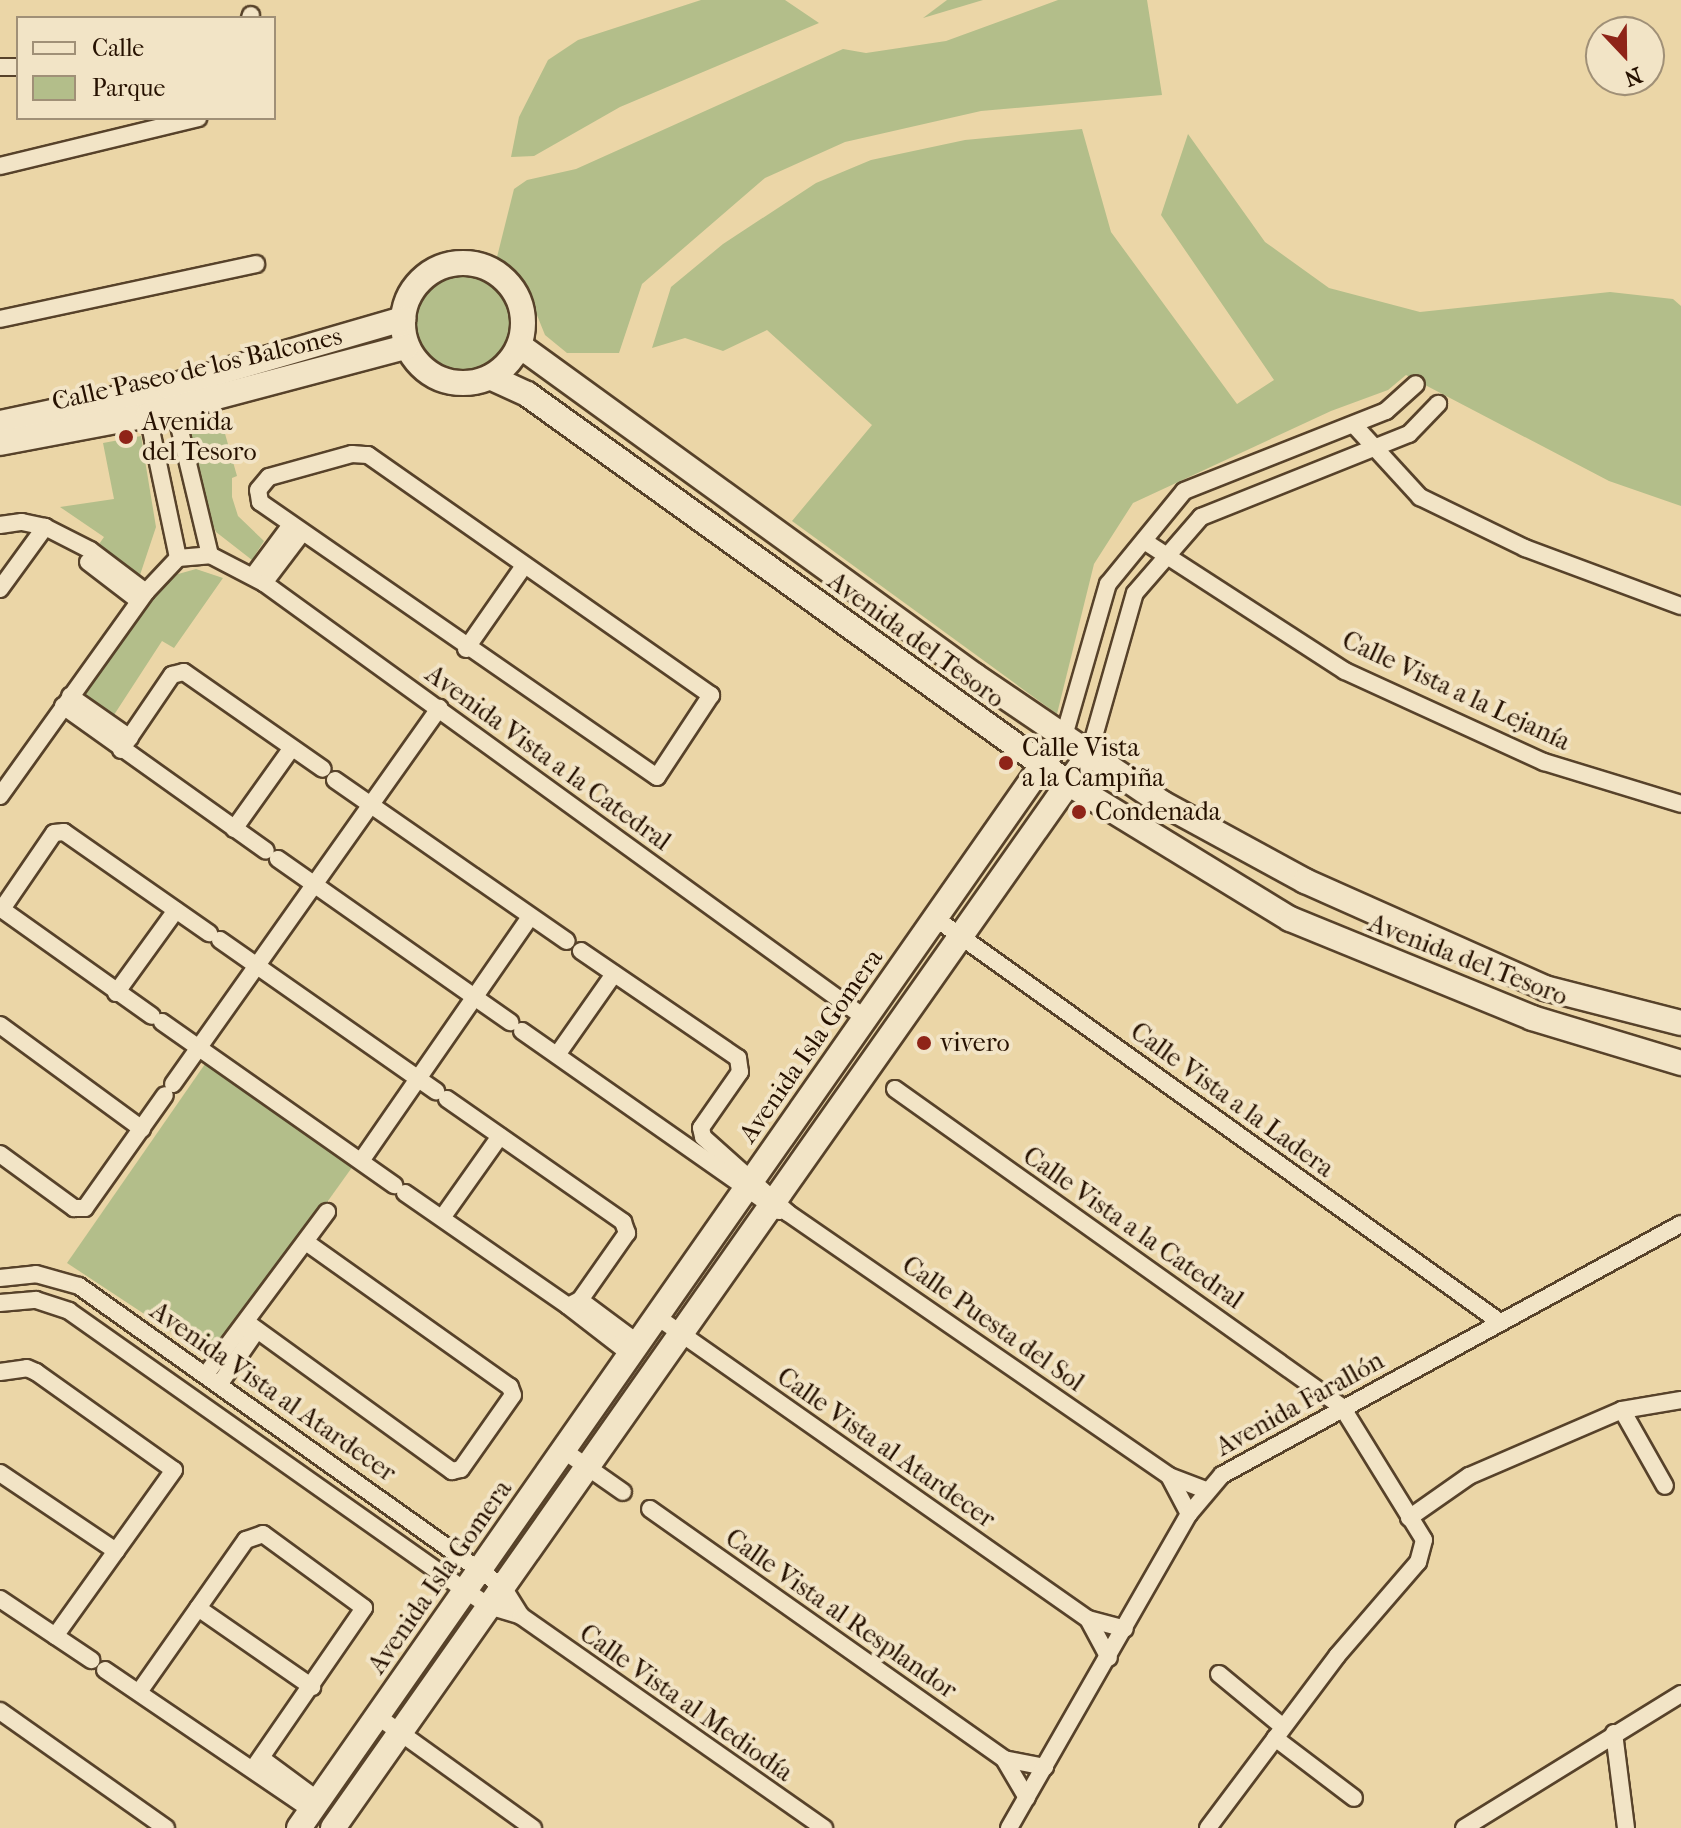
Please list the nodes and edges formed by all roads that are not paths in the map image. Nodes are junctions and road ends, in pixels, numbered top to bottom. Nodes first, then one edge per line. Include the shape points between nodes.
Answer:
1 (190, 120) edge
2 (0, 166) edge
3 (256, 264) dead end
4 (0, 319) edge
5 (403, 319) junction
6 (520, 346) junction
7 (406, 347) junction
8 (490, 377) junction
9 (1416, 384) dead end
10 (172, 397) junction
11 (146, 404) junction
12 (1438, 404) dead end
13 (0, 423) edge
14 (1354, 425) junction
15 (0, 443) edge
16 (1374, 449) junction
17 (0, 525) edge
18 (45, 527) junction
19 (295, 530) junction
20 (1144, 541) junction
21 (1167, 555) junction
22 (194, 556) junction
23 (524, 566) junction
24 (259, 579) junction
25 (0, 589) edge
26 (142, 597) junction
27 (1681, 606) edge
28 (466, 649) junction
29 (66, 701) junction
30 (443, 710) junction
31 (1064, 736) junction
32 (125, 744) junction
33 (291, 749) junction
34 (1089, 754) junction
35 (1042, 765) junction
36 (1068, 783) junction
37 (0, 796) edge
38 (1681, 804) edge
39 (373, 807) junction
40 (234, 829) junction
41 (313, 884) junction
42 (6, 890) edge
43 (1, 908) edge
44 (176, 910) junction
45 (530, 917) junction
46 (935, 918) junction
47 (961, 936) junction
48 (256, 966) junction
49 (614, 974) junction
50 (116, 993) junction
51 (475, 997) junction
52 (865, 1018) junction
53 (1681, 1023) edge
54 (0, 1025) edge
55 (199, 1048) junction
56 (557, 1055) junction
57 (1681, 1063) edge
58 (418, 1079) junction
59 (895, 1089) dead end
60 (142, 1129) junction
61 (500, 1136) junction
62 (0, 1154) edge
63 (361, 1161) junction
64 (750, 1183) junction
65 (778, 1206) junction
66 (327, 1212) dead end
67 (442, 1218) junction
68 (1681, 1224) edge
69 (306, 1242) junction
70 (0, 1278) edge
71 (0, 1303) edge
72 (573, 1306) junction
73 (656, 1316) junction
74 (1500, 1322) junction
75 (253, 1327) junction
76 (681, 1334) junction
77 (634, 1349) junction
78 (0, 1372) edge
79 (214, 1378) junction
80 (1681, 1400) edge
81 (1342, 1407) junction
82 (1622, 1410) junction
83 (563, 1450) junction
84 (587, 1467) junction
85 (0, 1473) edge
86 (1169, 1476) junction
87 (1665, 1486) dead end
88 (1206, 1490) junction
89 (623, 1492) dead end
90 (650, 1509) dead end
91 (1189, 1514) junction
92 (1409, 1518) junction
93 (116, 1551) junction
94 (479, 1570) junction
95 (465, 1590) junction
96 (496, 1596) junction
97 (0, 1599) edge
98 (198, 1608) junction
99 (1088, 1619) junction
100 (1125, 1629) junction
101 (55, 1636) junction
102 (1109, 1658) junction
103 (1219, 1674) dead end
104 (312, 1687) junction
105 (139, 1692) junction
106 (1681, 1694) edge
107 (0, 1711) edge
108 (377, 1716) junction
109 (400, 1732) junction
110 (1279, 1732) junction
111 (1614, 1733) junction
112 (1004, 1759) junction
113 (257, 1763) junction
114 (1045, 1767) junction
115 (1027, 1798) junction
116 (1354, 1798) dead end
117 (1492, 1810) junction
118 (309, 1813) edge
119 (166, 1828) edge
120 (333, 1828) edge
121 (533, 1828) edge
122 (824, 1828) edge
123 (1009, 1828) edge
124 (1208, 1828) edge
125 (1464, 1828) edge
126 (1495, 1828) edge
127 (1626, 1828) edge

1 - 2 street
3 - 4 street
5 - 6 main road via 411,294 428,274 461,262 478,264 509,282 519,297 524,314
5 - 7 main road
5 - 10 main road, Calle Paseo de los Balcones
6 - 8 main road
6 - 31 main road, Avenida del Tesoro
7 - 8 main road via 437,378 463,383
7 - 10 main road, Calle Paseo de los Balcones
8 - 35 main road, Avenida del Tesoro via 527,394
9 - 14 street, Avenida Isla Gomera via 1386,411
10 - 11 main road, Calle Paseo de los Balcones
10 - 22 street
11 - 13 main road, Calle Paseo de los Balcones
11 - 15 main road, Calle Paseo de los Balcones
11 - 22 street
12 - 16 street via 1409,434
14 - 16 street
14 - 20 street, Avenida Isla Gomera via 1184,491
16 - 21 street via 1201,517
16 - 27 street via 1420,497 1525,548
17 - 18 street
18 - 25 street
18 - 26 street via 90,550
19 - 23 street via 260,502 261,484 360,452
19 - 24 street
19 - 28 street
20 - 21 street, Calle Vista a la Lejanía
20 - 31 street, Avenida Isla Gomera via 1108,584
21 - 34 street via 1135,593
21 - 38 street, Calle Vista a la Lejanía via 1345,671 1544,762
22 - 24 street, Avenida Vista a la Catedral
22 - 26 street
23 - 28 street
23 - 28 street via 711,695 657,777
24 - 30 street, Avenida Vista a la Catedral
26 - 29 street
29 - 32 street
29 - 37 street
30 - 39 street
30 - 52 street, Avenida Vista a la Catedral
31 - 34 main road, Avenida del Tesoro
31 - 35 main road, Avenida Isla Gomera
32 - 33 street via 172,675 180,672
32 - 40 street
33 - 39 street
33 - 40 street
34 - 36 main road
34 - 53 main road, Avenida del Tesoro via 1162,803 1319,887 1545,988
35 - 36 main road, Avenida del Tesoro
35 - 46 main road, Avenida Isla Gomera
36 - 47 main road
36 - 57 main road, Avenida del Tesoro via 1290,919 1532,1018
39 - 41 street
39 - 45 street
40 - 41 street
41 - 48 street
41 - 51 street
42 - 43 street
42 - 44 street via 54,833 64,832
43 - 50 street
44 - 48 street
44 - 50 street
45 - 49 street
45 - 51 street
46 - 47 street, Calle Vista a la Ladera
46 - 52 main road, Avenida Isla Gomera
47 - 65 main road
47 - 74 street, Calle Vista a la Ladera
48 - 55 street
48 - 58 street
49 - 56 street
49 - 64 street via 738,1058 740,1072 701,1128 703,1137
50 - 55 street
51 - 56 street
51 - 58 street
52 - 64 main road, Avenida Isla Gomera
54 - 60 street
55 - 60 street
55 - 63 street
56 - 64 street
58 - 61 street
58 - 63 street
59 - 81 street, Calle Vista a la Catedral
60 - 62 street via 81,1210
61 - 67 street
61 - 72 street via 626,1227
63 - 67 street
64 - 65 street, Calle Puesta del Sol
64 - 73 main road, Avenida Isla Gomera
65 - 76 main road
65 - 86 street, Calle Puesta del Sol
66 - 69 street
67 - 72 street
68 - 74 street, Avenida Farallón
69 - 75 street
69 - 75 street via 510,1387 513,1395 461,1469 452,1471
70 - 79 street, Avenida Vista al Atardecer via 36,1274 79,1286
71 - 95 street, Avenida Vista al Atardecer via 36,1300 61,1306
72 - 77 street
73 - 76 street, Calle Vista al Atardecer
73 - 77 main road, Avenida Isla Gomera
74 - 81 street, Avenida Farallón
75 - 79 street
76 - 84 main road
76 - 99 street, Calle Vista al Atardecer
77 - 83 main road, Avenida Isla Gomera
78 - 93 street via 36,1372 172,1467 172,1475
79 - 94 street, Avenida Vista al Atardecer
80 - 82 street
81 - 88 street, Avenida Farallón via 1242,1463
81 - 92 street
82 - 87 street
82 - 92 street via 1469,1476
83 - 84 street
83 - 94 main road, Avenida Isla Gomera
84 - 89 street
84 - 96 main road
85 - 93 street
86 - 88 street, Calle Puesta del Sol
86 - 91 street, Calle Puesta del Sol
88 - 91 street, Avenida Farallón
90 - 112 street, Calle Vista al Resplandor
91 - 100 street, Avenida Farallón
92 - 110 street via 1425,1547 1418,1562
93 - 101 street
94 - 95 main road, Avenida Isla Gomera
94 - 96 street, Avenida Vista al Atardecer
95 - 96 street, Avenida Vista al Atardecer
95 - 108 main road, Avenida Isla Gomera
96 - 109 main road
96 - 122 street, Calle Vista al Mediodía
97 - 101 street
98 - 104 street
98 - 104 street via 246,1540 263,1534 364,1608
98 - 105 street
99 - 100 street, Calle Vista al Atardecer
99 - 102 street, Calle Vista al Atardecer
100 - 102 street, Avenida Farallón
101 - 105 street
102 - 114 street, Avenida Farallón
103 - 110 street
104 - 113 street
105 - 113 street
106 - 111 street
107 - 119 street
108 - 109 street
108 - 118 main road, Avenida Isla Gomera
109 - 120 main road
109 - 121 street
110 - 116 street
110 - 124 street
111 - 117 street
111 - 127 street
112 - 114 street, Calle Vista al Resplandor
112 - 115 street, Calle Vista al Resplandor
113 - 118 street
114 - 115 street, Avenida Farallón
115 - 123 street, Avenida Farallón
117 - 125 street
117 - 126 street

